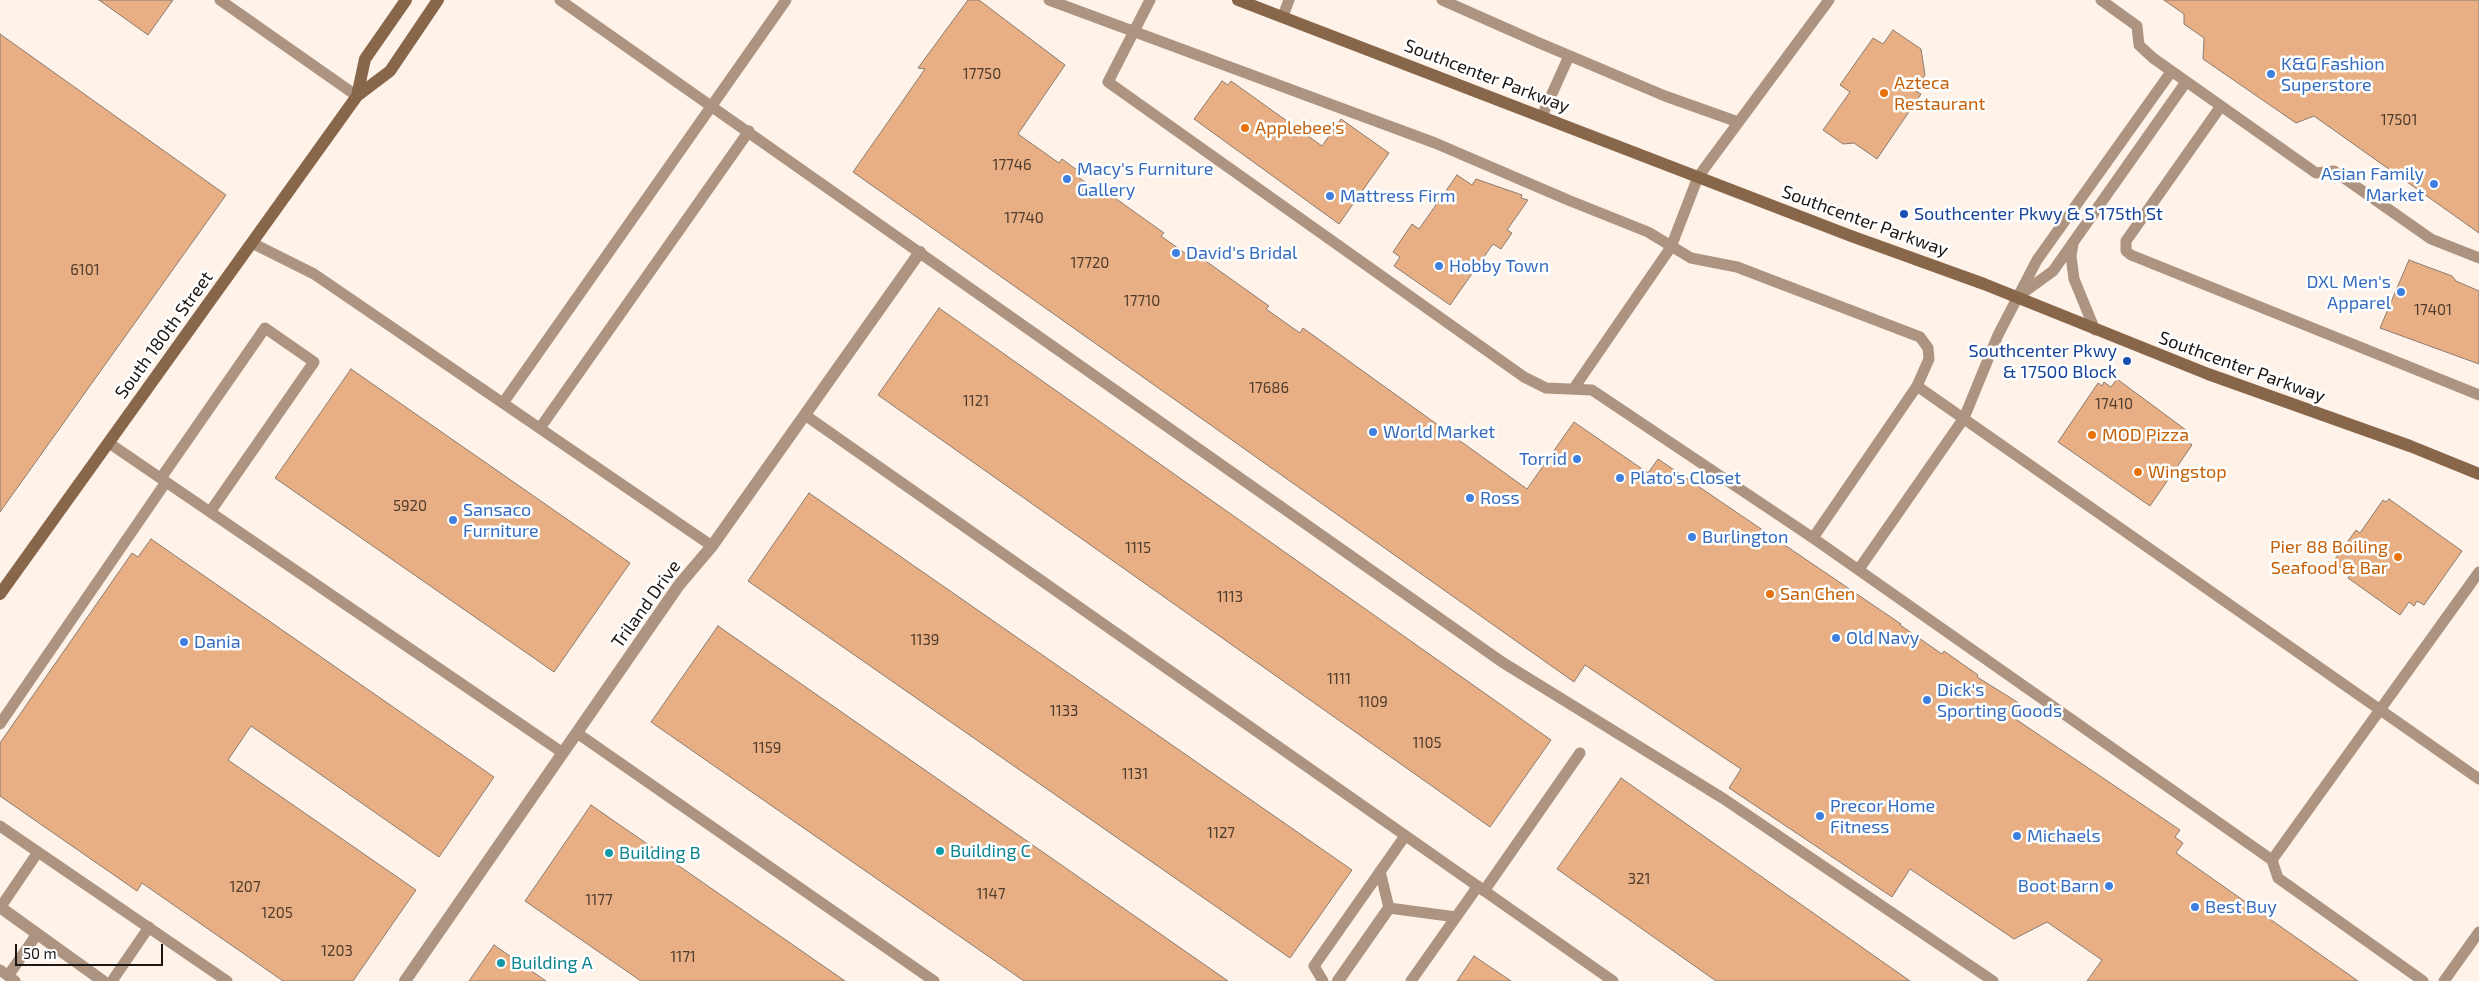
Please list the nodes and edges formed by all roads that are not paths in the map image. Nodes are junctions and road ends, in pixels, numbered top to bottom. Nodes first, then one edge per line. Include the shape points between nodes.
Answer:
1 (220, 0) edge
2 (406, 0) edge
3 (438, 0) edge
4 (560, 0) edge
5 (786, 0) edge
6 (1049, 0) edge
7 (1150, 0) edge
8 (1238, 0) edge
9 (1289, 0) edge
10 (1442, 0) edge
11 (1829, 0) edge
12 (2100, 0) edge
13 (1283, 16) junction
14 (1135, 30) junction
15 (1569, 56) junction
16 (2171, 72) junction
17 (2186, 82) junction
18 (357, 96) junction
19 (712, 105) junction
20 (2221, 106) junction
21 (1542, 116) junction
22 (1738, 122) junction
23 (749, 131) junction
24 (1698, 177) junction
25 (2074, 240) junction
26 (252, 243) junction
27 (1671, 247) junction
28 (920, 252) junction
29 (2479, 258) edge
30 (2017, 298) junction
31 (2095, 330) junction
32 (1917, 386) junction
33 (1574, 388) junction
34 (2479, 395) edge
35 (503, 403) junction
36 (805, 415) junction
37 (1964, 418) junction
38 (540, 428) junction
39 (109, 443) junction
40 (2479, 474) edge
41 (163, 480) junction
42 (210, 512) junction
43 (1813, 538) junction
44 (712, 546) junction
45 (1859, 569) junction
46 (2479, 572) edge
47 (0, 594) edge
48 (2378, 710) junction
49 (0, 724) edge
50 (577, 732) junction
51 (563, 753) junction
52 (1580, 753) dead end
53 (2479, 780) edge
54 (0, 826) edge
55 (1405, 836) junction
56 (38, 852) junction
57 (2272, 860) junction
58 (1380, 871) junction
59 (1481, 889) junction
60 (0, 908) edge
61 (1389, 908) junction
62 (1456, 917) junction
63 (148, 927) junction
64 (2479, 932) edge
65 (37, 934) junction
66 (8, 976) edge
67 (103, 981) edge
68 (112, 981) edge
69 (227, 981) edge
70 (405, 981) edge
71 (934, 981) edge
72 (1323, 981) edge
73 (1338, 981) edge
74 (1411, 981) edge
75 (1613, 981) edge
76 (1993, 981) edge
77 (2423, 981) edge
78 (2444, 981) edge

1 - 18 lane
2 - 18 main road, South 180th Street via 364,59
3 - 18 main road, South 180th Street via 390,71
4 - 19 lane
5 - 19 lane
6 - 14 lane
7 - 14 lane
8 - 13 main road, Southcenter Parkway
9 - 13 lane
10 - 15 lane
11 - 22 lane
12 - 16 lane via 2136,26 2139,45
13 - 21 main road, Southcenter Parkway
14 - 27 lane via 1435,143 1648,232
14 - 33 lane via 1108,82 1524,377 1546,388
15 - 21 lane
15 - 22 lane
16 - 17 lane
16 - 30 lane via 2037,260
17 - 20 lane
17 - 25 lane
18 - 26 main road, South 180th Street
19 - 23 lane
19 - 35 lane
20 - 29 lane via 2316,173 2334,171 2431,240
20 - 34 lane via 2126,241 2126,251
21 - 24 main road, Southcenter Parkway
22 - 24 lane
23 - 28 lane
23 - 38 lane
24 - 27 lane
24 - 30 main road, Southcenter Parkway
25 - 30 lane via 2053,271
25 - 31 lane via 2071,256 2074,279
26 - 35 lane via 314,274
26 - 39 main road, South 180th Street
27 - 32 lane via 1691,258 1737,267 1920,337 1928,348 1929,359
27 - 33 lane
28 - 36 street, Triland Drive
28 - 76 lane via 1502,662 1724,799
30 - 31 main road, Southcenter Parkway
30 - 37 lane
31 - 40 main road, Southcenter Parkway
32 - 37 lane
32 - 43 lane
33 - 43 lane via 1592,390
35 - 38 lane
36 - 44 street, Triland Drive
36 - 55 lane
37 - 45 lane
37 - 48 lane
38 - 44 lane
39 - 41 lane
39 - 47 main road, South 180th Street
41 - 42 lane
41 - 42 lane via 266,328 314,362
41 - 49 lane
42 - 51 lane
43 - 45 lane
44 - 50 street, Triland Drive via 679,585
45 - 57 lane
46 - 48 lane
48 - 53 lane
48 - 57 lane
50 - 51 street, Triland Drive
50 - 71 lane
51 - 70 street, Triland Drive
52 - 59 lane
54 - 56 lane
55 - 58 lane
55 - 59 lane
56 - 60 lane
56 - 63 lane
57 - 77 lane via 2278,878
58 - 61 lane
58 - 72 lane via 1314,966
59 - 62 lane
59 - 75 lane
60 - 65 street
61 - 62 lane
61 - 73 street
62 - 74 lane
63 - 68 lane
63 - 69 lane
64 - 78 lane
65 - 66 lane
65 - 67 street

